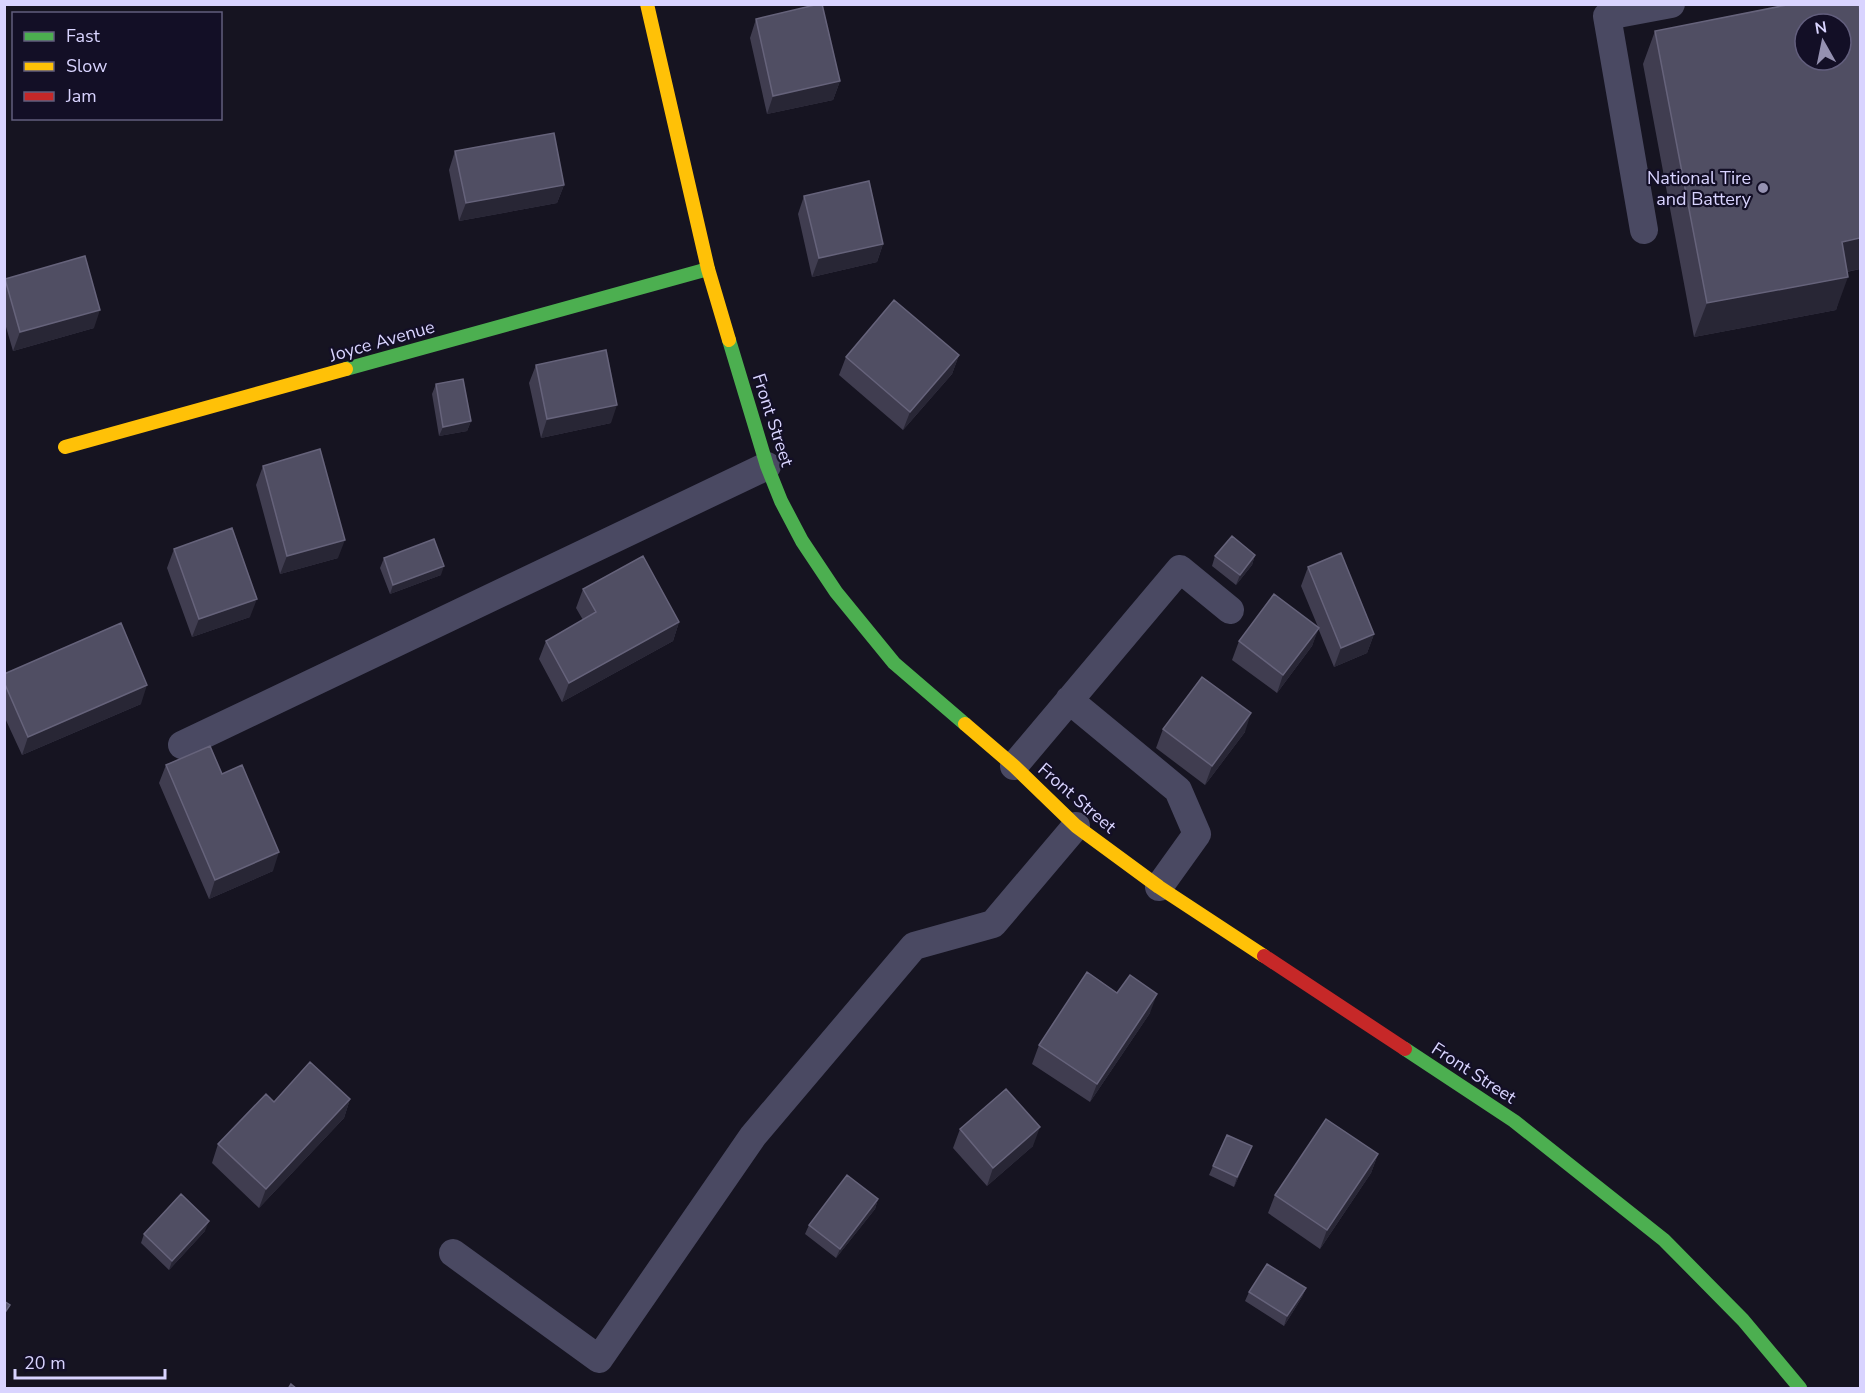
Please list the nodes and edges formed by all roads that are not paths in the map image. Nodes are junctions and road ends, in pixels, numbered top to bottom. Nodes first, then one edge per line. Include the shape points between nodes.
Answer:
1 (647, 4) edge
2 (1671, 4) edge
3 (1644, 230) dead end
4 (708, 269) junction
5 (65, 447) dead end
6 (767, 466) junction
7 (1230, 610) dead end
8 (1069, 700) junction
9 (182, 745) dead end
10 (1014, 766) junction
11 (1076, 825) junction
12 (1159, 887) junction
13 (453, 1253) dead end
14 (1800, 1389) edge

1 - 4 street, Front Street
2 - 3 lane via 1607,16
4 - 5 street, Joyce Avenue
4 - 6 street, Front Street
6 - 9 lane
6 - 10 street, Front Street via 802,541 836,592 894,663
7 - 8 lane via 1180,568
8 - 10 lane
8 - 12 lane via 1178,790 1197,834
10 - 11 street, Front Street
11 - 12 street, Front Street
11 - 13 lane via 993,924 914,946 753,1136 599,1359
12 - 14 street, Front Street via 1514,1120 1664,1240 1743,1320

